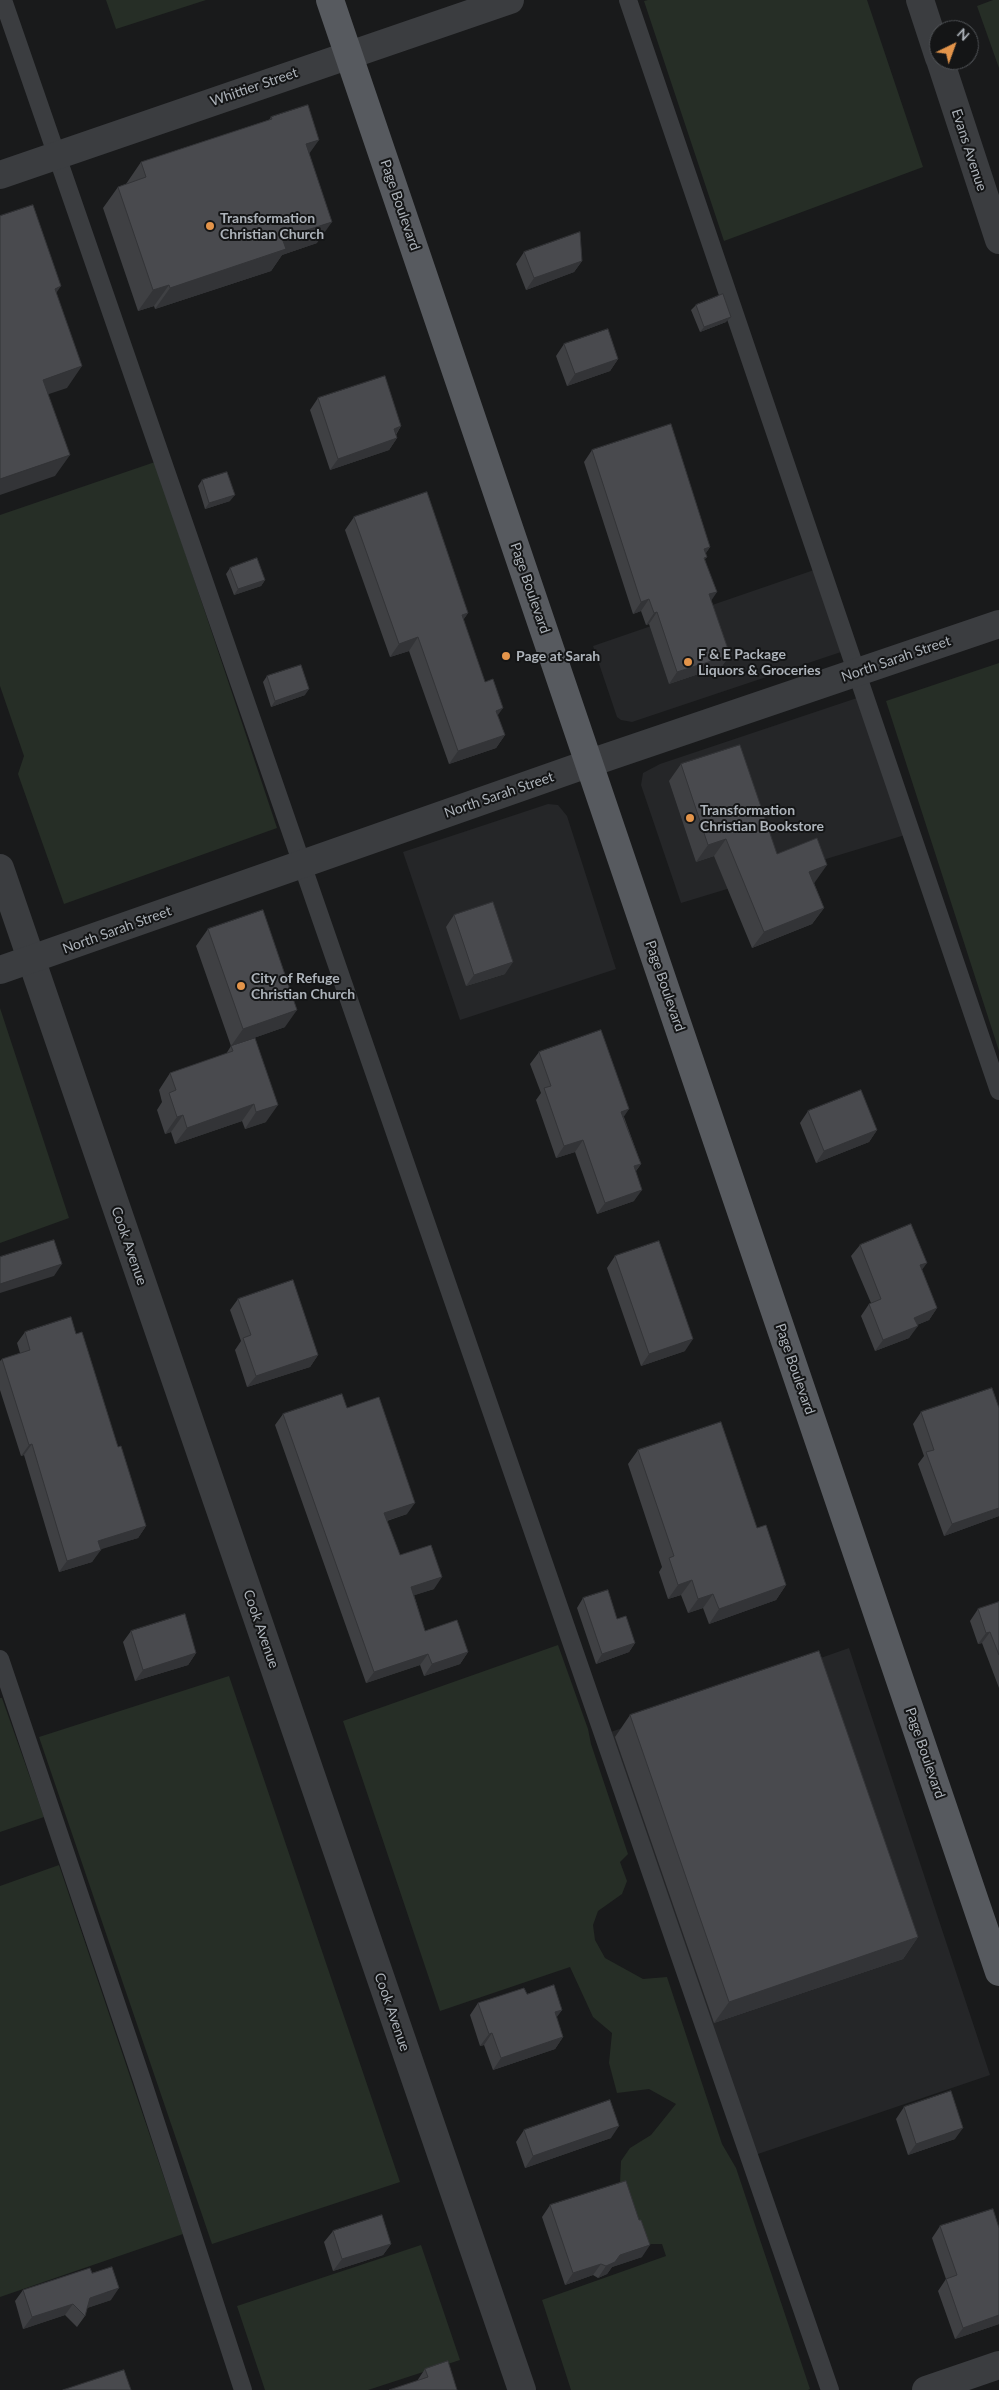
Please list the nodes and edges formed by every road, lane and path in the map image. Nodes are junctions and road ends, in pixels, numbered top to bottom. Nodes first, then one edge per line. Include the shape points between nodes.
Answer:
1 (3, 0) edge
2 (330, 0) edge
3 (510, 0) edge
4 (628, 0) edge
5 (920, 0) edge
6 (929, 28) edge
7 (348, 54) junction
8 (943, 70) edge
9 (57, 154) junction
10 (0, 175) edge
11 (999, 240) edge
12 (999, 624) edge
13 (857, 673) junction
14 (590, 763) junction
15 (302, 864) junction
16 (0, 868) edge
17 (31, 960) junction
18 (0, 970) edge
19 (999, 1091) edge
20 (0, 1659) edge
21 (999, 1972) edge
22 (999, 2365) edge
23 (243, 2390) edge
24 (522, 2390) edge
25 (830, 2390) edge
26 (926, 2390) edge

1 - 9 lane
2 - 7 main road, Page Boulevard
3 - 7 street, Whittier Street
4 - 13 lane
5 - 6 street, Evans Avenue
7 - 9 street, Whittier Street
7 - 14 main road, Page Boulevard
8 - 11 street, Evans Avenue
9 - 10 street, Whittier Street
9 - 15 lane
12 - 13 street, North Sarah Street
13 - 14 street, North Sarah Street
13 - 19 lane
14 - 15 street, North Sarah Street
14 - 21 main road, Page Boulevard
15 - 17 street, North Sarah Street
15 - 25 lane
16 - 17 street, Cook Avenue
17 - 18 street, North Sarah Street
17 - 24 street, Cook Avenue
20 - 23 lane
22 - 26 street

